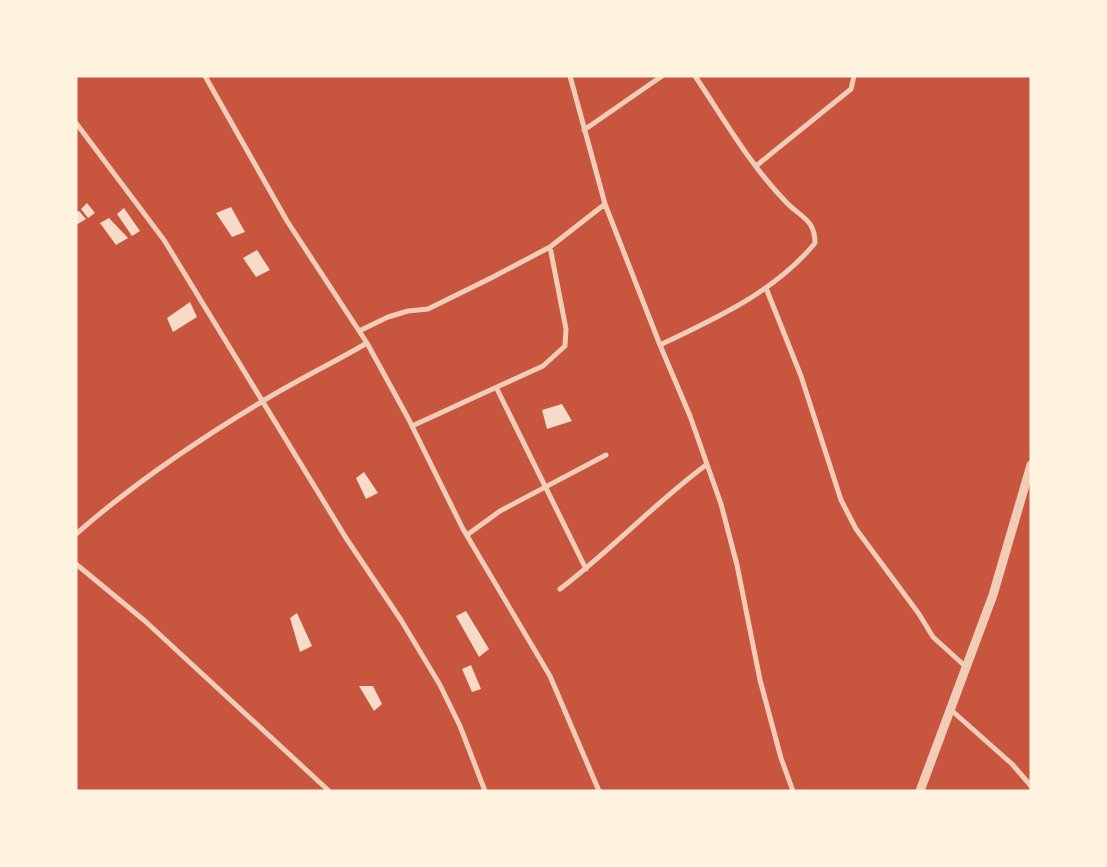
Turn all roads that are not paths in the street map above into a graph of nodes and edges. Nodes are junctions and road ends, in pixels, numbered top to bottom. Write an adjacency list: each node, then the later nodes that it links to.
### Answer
1 (205, 76): 12 (street)
2 (570, 76): 7 (street)
3 (662, 76): 7 (street)
4 (695, 76): 8 (street)
5 (854, 76): 8 (street)
6 (76, 123): 16 (street)
7 (584, 130): 9 (street)
8 (756, 166): 11 (street)
9 (605, 204): 10 (street); 14 (street)
10 (550, 247): 12 (street); 15 (street)
11 (766, 288): 14 (street); 27 (street)
12 (359, 331): 13 (street)
13 (367, 343): 16 (street); 17 (street)
14 (660, 345): 19 (street)
15 (497, 388): 17 (street); 21 (street)
16 (264, 400): 22 (street); 31 (street)
17 (412, 426): 23 (street)
18 (606, 455): 21 (street)
19 (706, 465): 25 (street); 33 (street)
20 (1031, 465): 27 (street)
21 (544, 486): 23 (street); 25 (street)
22 (76, 534)
23 (467, 535): 32 (street)
24 (76, 564): 30 (street)
25 (586, 569): 26 (street)
26 (560, 588)
27 (966, 667): 28 (street)
28 (950, 709): 29 (street); 34 (street)
29 (1031, 786)
30 (329, 791)
31 (485, 791)
32 (599, 791)
33 (793, 791)
34 (920, 791)

